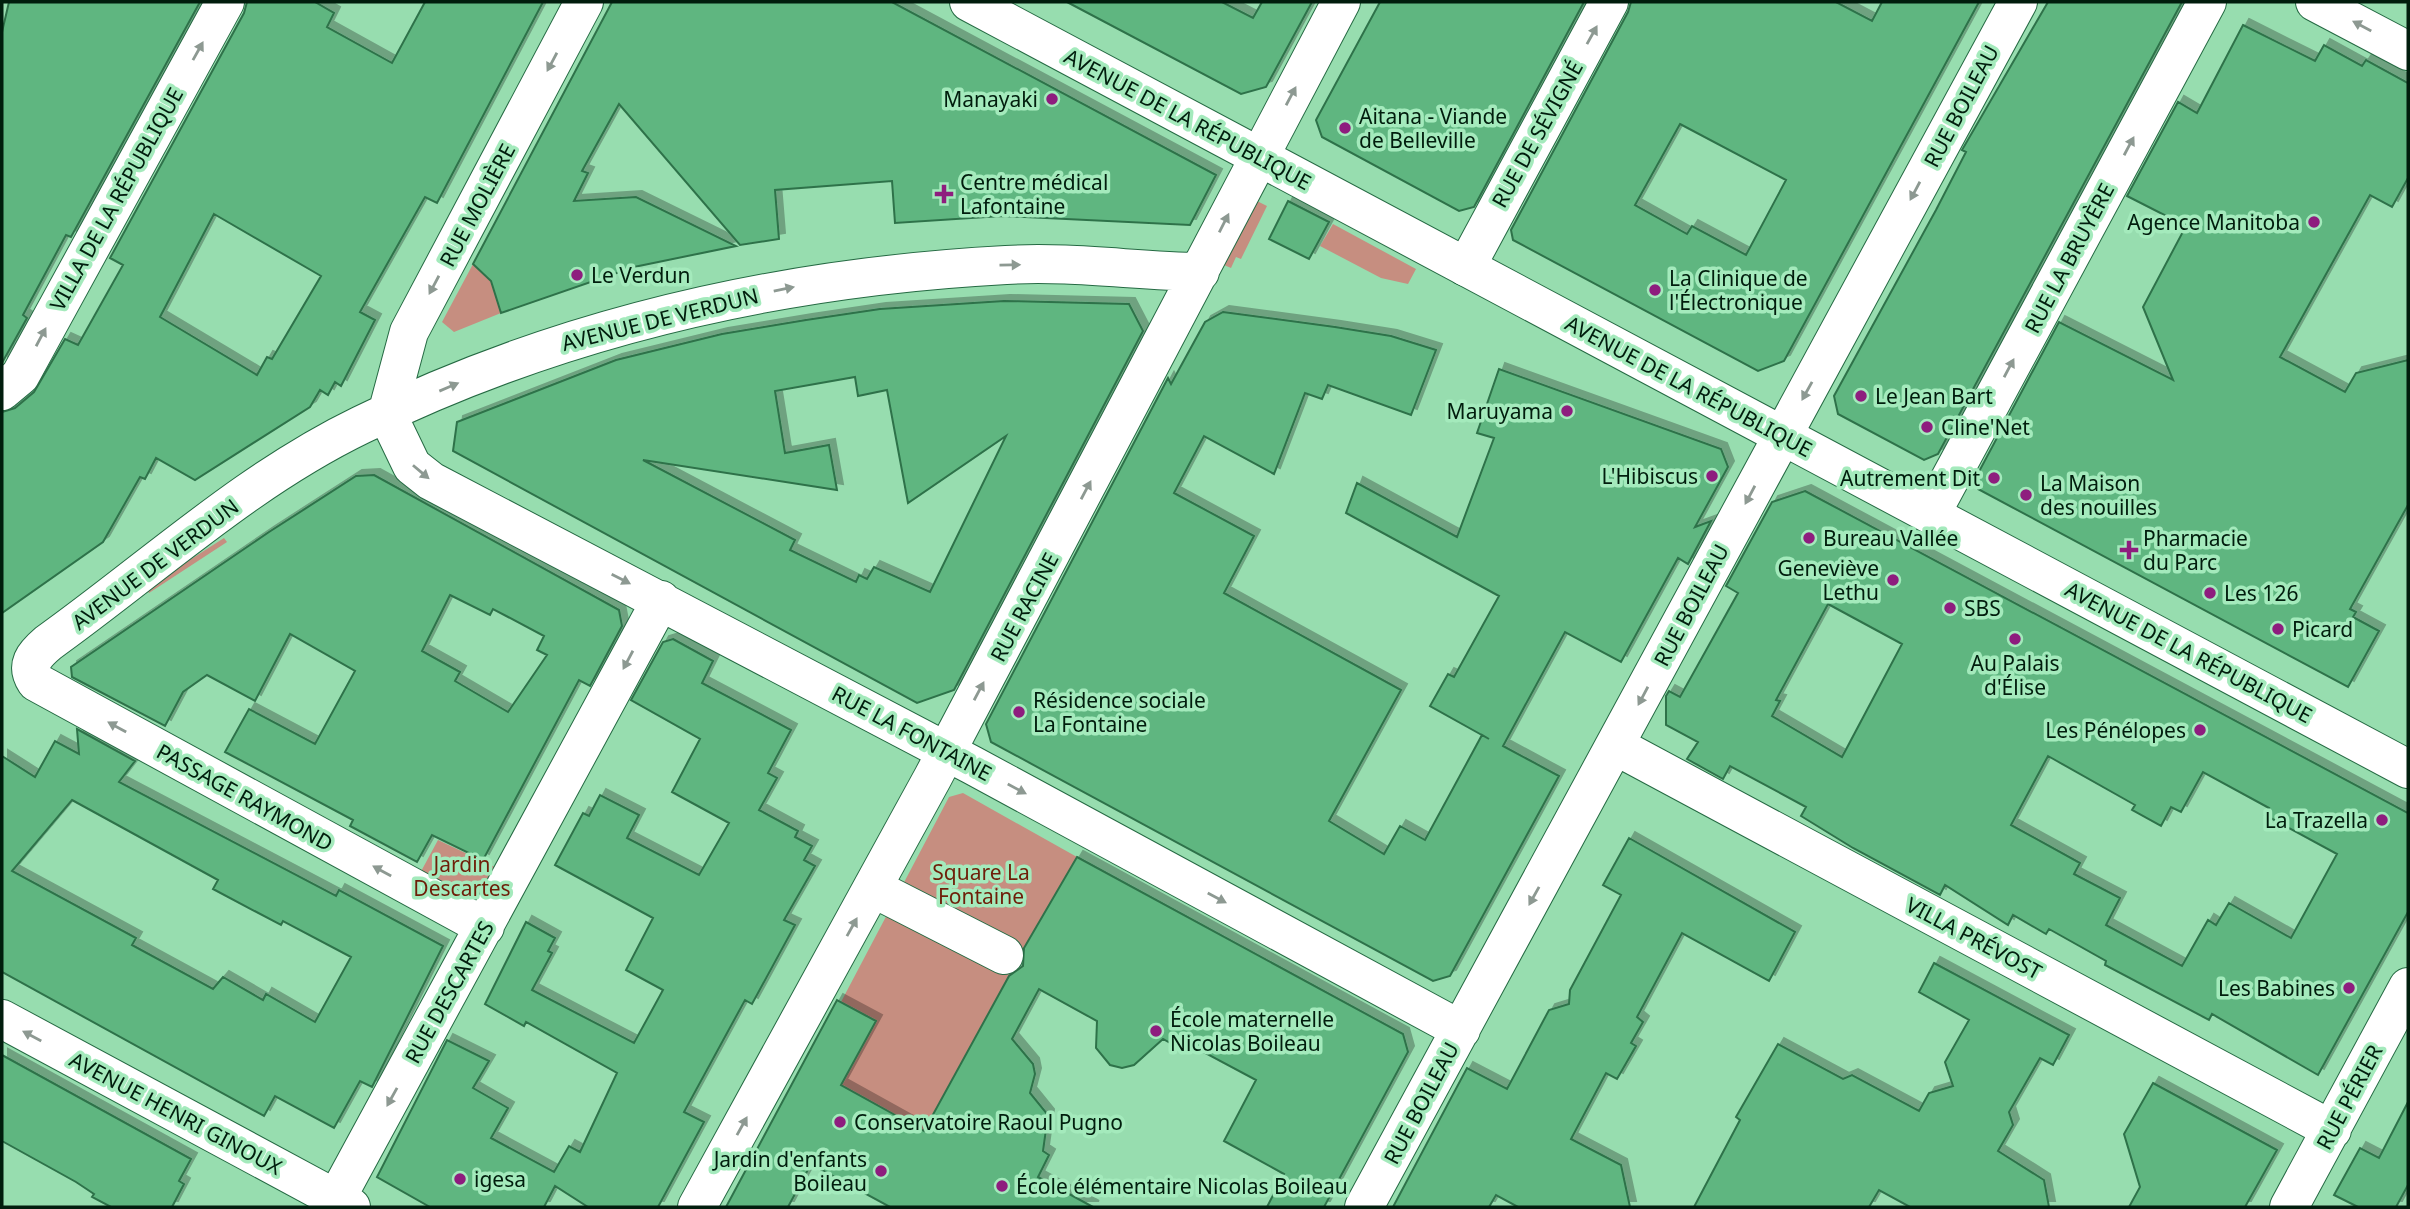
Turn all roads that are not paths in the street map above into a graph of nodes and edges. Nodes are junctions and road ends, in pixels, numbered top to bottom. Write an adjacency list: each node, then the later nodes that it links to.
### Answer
1 (225, 2): 13 (street, VILLA DE LA RÉPUBLIQUE, one-way to 1)
2 (584, 2): 14 (street, RUE MOLIÈRE, one-way to 14)
3 (969, 2): 10 (street, AVENUE DE LA RÉPUBLIQUE)
4 (1342, 2): 10 (street, RUE RACINE, one-way to 4)
5 (1609, 2): 11 (street, RUE DE SÉVIGNÉ, one-way to 5)
6 (2018, 2): 15 (street, RUE BOILEAU, one-way to 15)
7 (2207, 2): 16 (street, RUE LA BRUYÈRE, one-way to 7)
8 (2315, 2): 9 (street, one-way to 8)
9 (2408, 51)
10 (1258, 156): 11 (street, AVENUE DE LA RÉPUBLIQUE); 12 (street, RUE RACINE, one-way to 10)
11 (1466, 267): 15 (street, AVENUE DE LA RÉPUBLIQUE)
12 (1200, 272): 14 (street, AVENUE DE VERDUN, one-way to 12); 20 (street, RUE RACINE, one-way to 12)
13 (2, 391)
14 (387, 414): 17 (street, RUE LA FONTAINE, one-way to 17); 18 (street, AVENUE DE VERDUN)
15 (1782, 435): 16 (street, AVENUE DE LA RÉPUBLIQUE); 19 (street, RUE BOILEAU, one-way to 19)
16 (1931, 514): 21 (street, AVENUE DE LA RÉPUBLIQUE)
17 (661, 600): 20 (street, RUE LA FONTAINE); 23 (street, RUE DESCARTES, one-way to 23)
18 (37, 652): 23 (street, PASSAGE RAYMOND, one-way to 18)
19 (1616, 746): 27 (street, RUE BOILEAU, one-way to 27); 28 (street, VILLA PRÉVOST)
20 (947, 752): 22 (street, RUE RACINE); 27 (street, RUE LA FONTAINE, one-way to 27)
21 (2408, 769)
22 (873, 888): 24 (street); 30 (street, RUE RACINE, one-way to 22)
23 (485, 927): 29 (street, RUE DESCARTES, one-way to 29)
24 (1004, 955)
25 (2408, 987): 28 (street, RUE PÉRIER)
26 (2, 1019): 29 (street, AVENUE HENRI GINOUX, one-way to 26)
27 (1461, 1030): 31 (street, RUE BOILEAU)
28 (2332, 1130): 32 (street, RUE PÉRIER)
29 (343, 1203)
30 (697, 1207)
31 (1364, 1207)
32 (2289, 1207)

